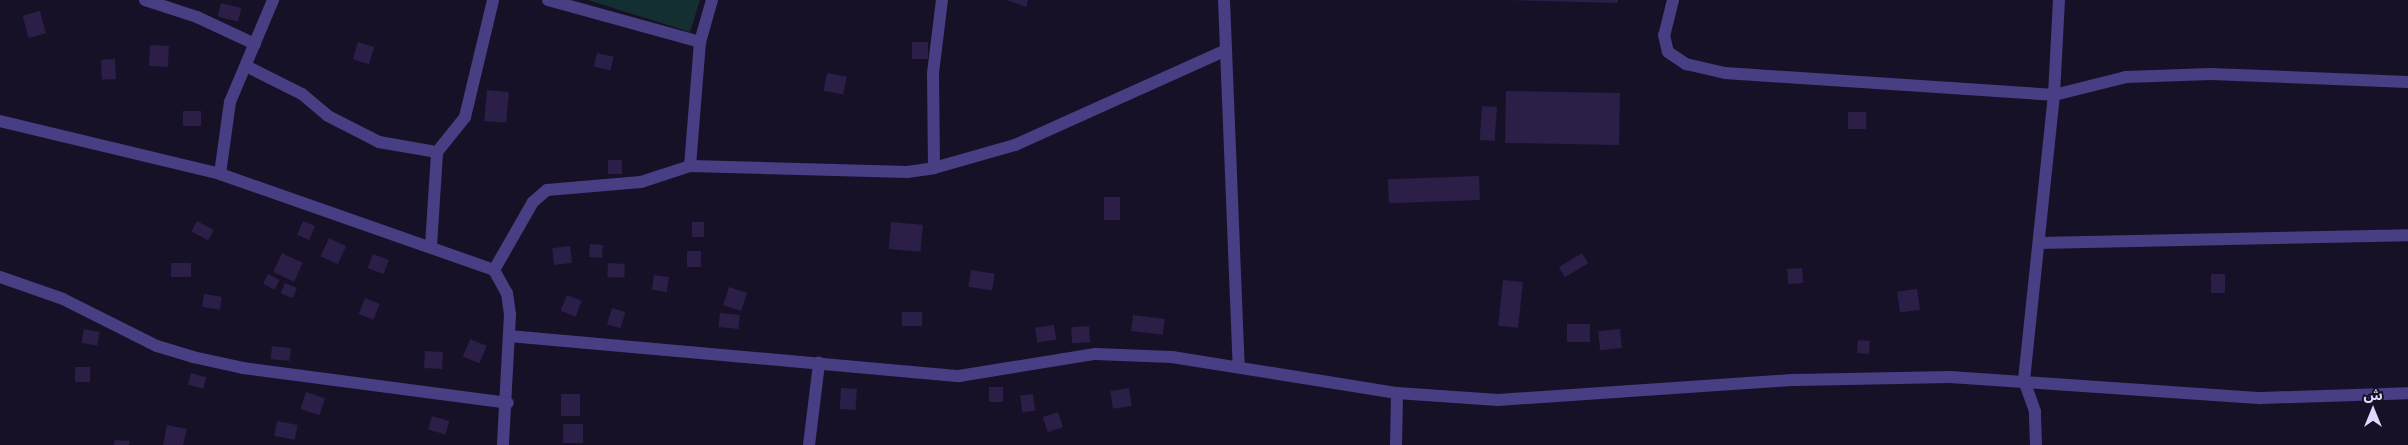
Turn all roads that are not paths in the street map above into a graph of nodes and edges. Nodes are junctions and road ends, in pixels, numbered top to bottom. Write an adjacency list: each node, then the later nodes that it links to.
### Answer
1 (145, 0): 11 (street)
2 (273, 0): 11 (street)
3 (493, 0): 17 (street)
4 (548, 0): 10 (street)
5 (712, 0): 10 (street)
6 (942, 0): 19 (street)
7 (1224, 0): 12 (street)
8 (1673, 0): 15 (street)
9 (2059, 0): 15 (street)
10 (700, 42): 18 (street)
11 (255, 44): 13 (street)
12 (1226, 50): 19 (street); 28 (street)
13 (248, 67): 17 (street); 20 (street)
14 (2408, 82): 15 (street)
15 (2054, 95): 22 (street)
16 (0, 121): 20 (street)
17 (437, 152): 23 (street)
18 (690, 166): 19 (street); 24 (street)
19 (934, 168)
20 (220, 174): 23 (street)
21 (2408, 235): 22 (street)
22 (2039, 243): 29 (street)
23 (431, 246): 24 (street)
24 (494, 270): 26 (street)
25 (0, 277): 32 (street)
26 (509, 336): 27 (street); 32 (street)
27 (819, 363): 28 (street); 34 (street)
28 (1239, 366): 30 (street)
29 (2024, 380): 30 (street); 31 (street); 36 (street)
30 (1397, 393): 35 (street)
31 (2408, 393)
32 (508, 403): 33 (street)
33 (503, 445)
34 (809, 445)
35 (1396, 445)
36 (2036, 445)

